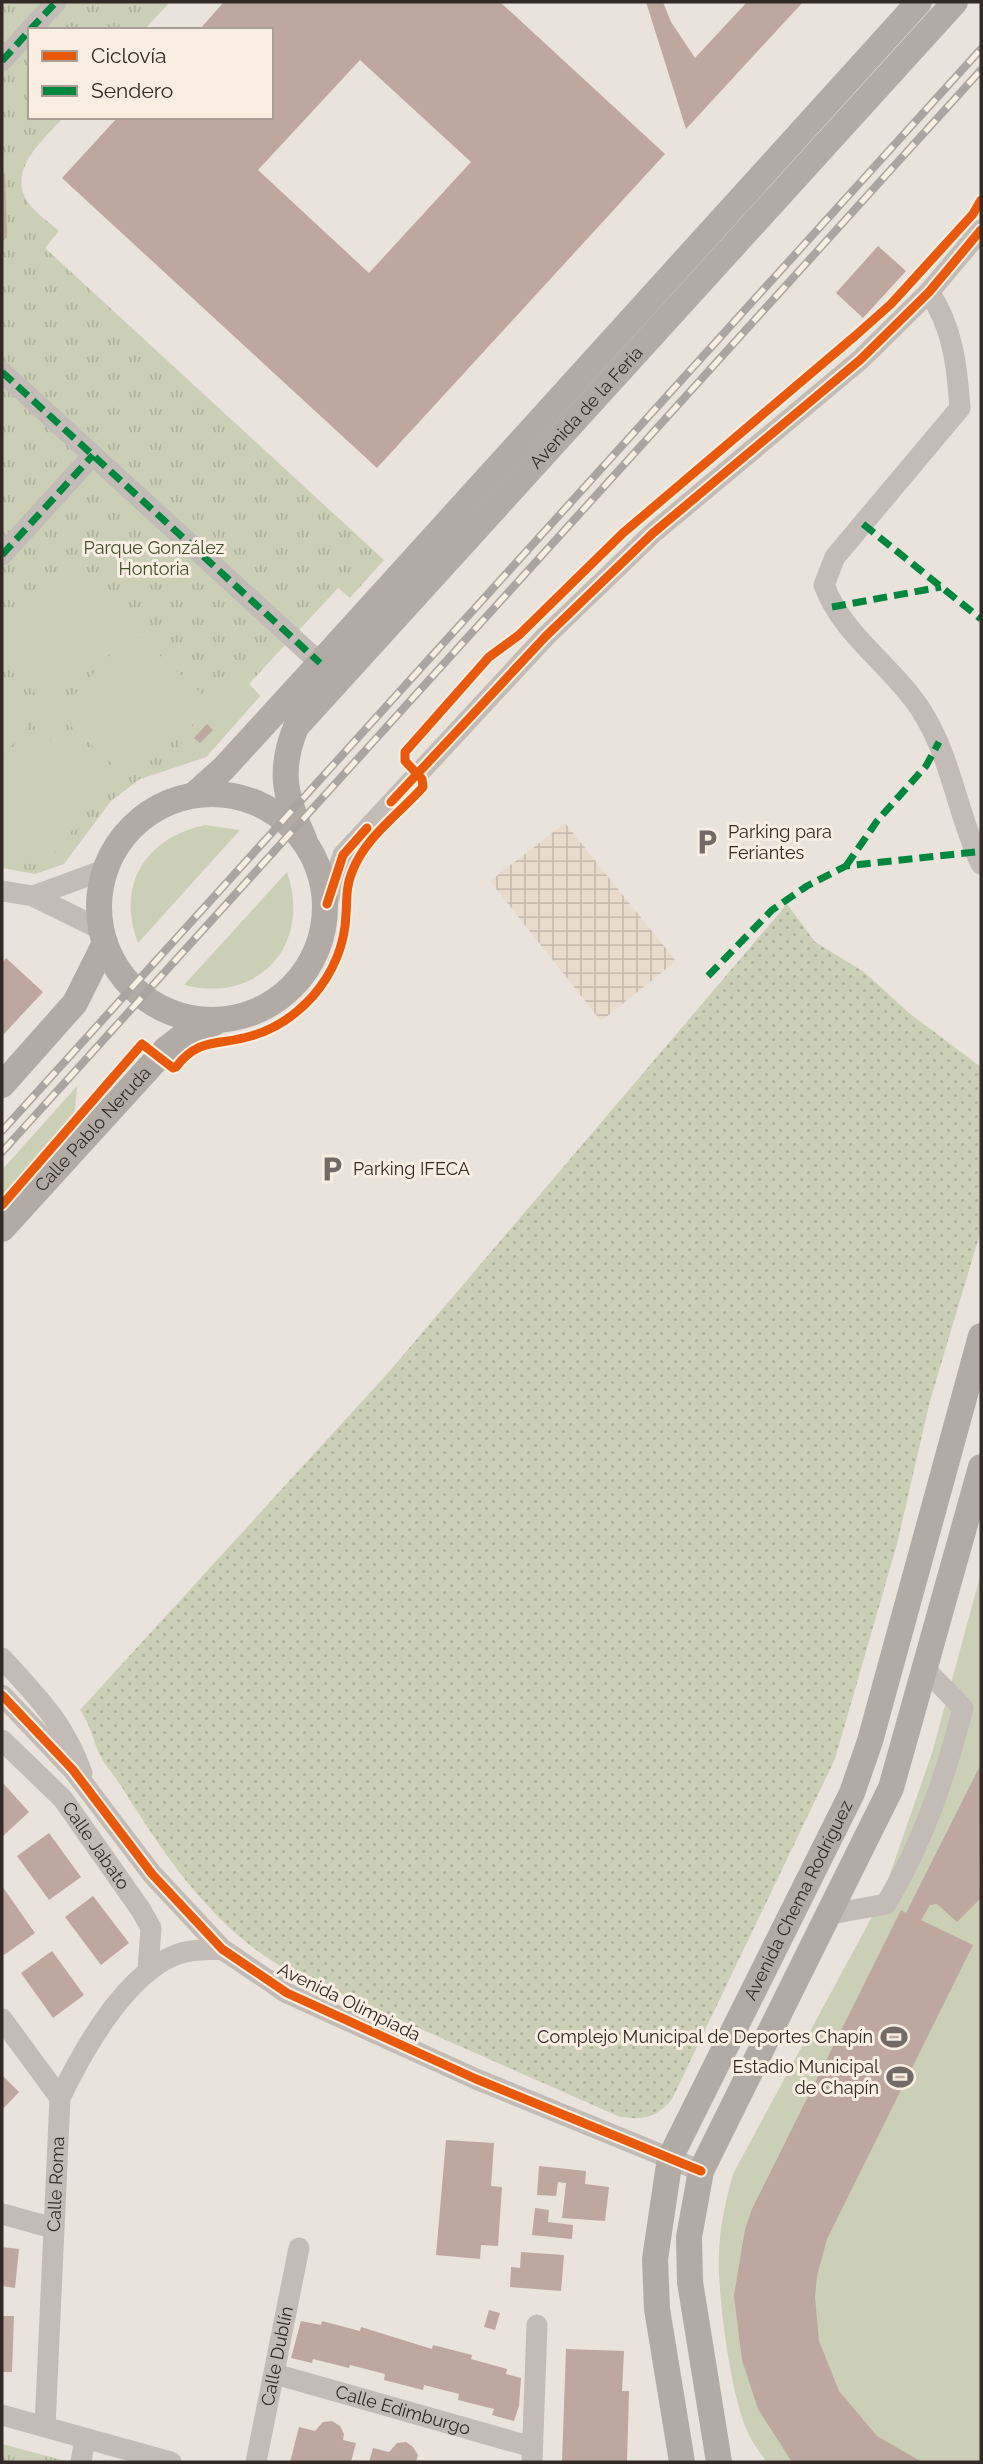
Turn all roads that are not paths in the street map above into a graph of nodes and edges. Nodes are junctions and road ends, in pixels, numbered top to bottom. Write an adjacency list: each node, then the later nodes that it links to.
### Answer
1 (56, 2): 4 (street)
2 (919, 2): 12 (main road, Avenida de la Feria)
3 (954, 2): 14 (main road, Avenida de la Feria)
4 (32, 28)
5 (28, 32): 6 (street)
6 (4, 53)
7 (981, 230): 8 (street)
8 (929, 292): 15 (street); 19 (street)
9 (2, 372): 10 (street)
10 (93, 456): 11 (street); 12 (street)
11 (2, 555)
12 (320, 663): 13 (main road, Avenida de la Feria)
13 (195, 794): 14 (main road); 16 (main road)
14 (304, 839): 19 (main road)
15 (981, 864)
16 (104, 870): 18 (street); 20 (main road)
17 (2, 891): 18 (street)
18 (33, 896): 20 (street)
19 (327, 904): 21 (main road)
20 (102, 936): 21 (main road); 22 (main road)
21 (227, 1020): 23 (main road, Calle Pablo Neruda)
22 (2, 1085)
23 (2, 1229)
24 (981, 1336): 38 (main road, Avenida Chema Rodríguez)
25 (981, 1467): 27 (main road, Avenida Chema Rodríguez)
26 (2, 1658): 30 (street)
27 (926, 1670): 33 (main road, Avenida Chema Rodríguez); 33 (street)
28 (2, 1695): 30 (street, Avenida Olimpiada)
29 (2, 1741): 31 (street, Calle Jabato)
30 (86, 1785): 32 (street, Avenida Olimpiada)
31 (63, 1799): 32 (street); 35 (street, Calle Jabato)
32 (152, 1874): 34 (street, Avenida Olimpiada)
33 (831, 1914): 39 (main road, Avenida Chema Rodríguez)
34 (222, 1949): 35 (street); 38 (street, Avenida Olimpiada)
35 (148, 1970): 37 (street, Calle Roma)
36 (2, 2019): 37 (street)
37 (60, 2098): 41 (street, Calle Roma)
38 (670, 2158): 39 (street, Avenida Olimpiada); 52 (main road, Avenida Chema Rodríguez)
39 (701, 2171): 53 (main road, Avenida Chema Rodríguez)
40 (2, 2214): 41 (street)
41 (53, 2228): 46 (street, Calle Roma)
42 (299, 2248): 44 (street, Calle Dublín)
43 (537, 2325): 48 (street)
44 (275, 2374): 48 (street, Calle Edimburgo); 51 (street, Calle Dublín)
45 (2, 2414): 46 (street)
46 (45, 2426): 47 (street)
47 (85, 2438): 49 (street); 50 (street)
48 (532, 2454)
49 (81, 2462)
50 (171, 2462)
51 (256, 2462)
52 (682, 2462)
53 (719, 2462)

